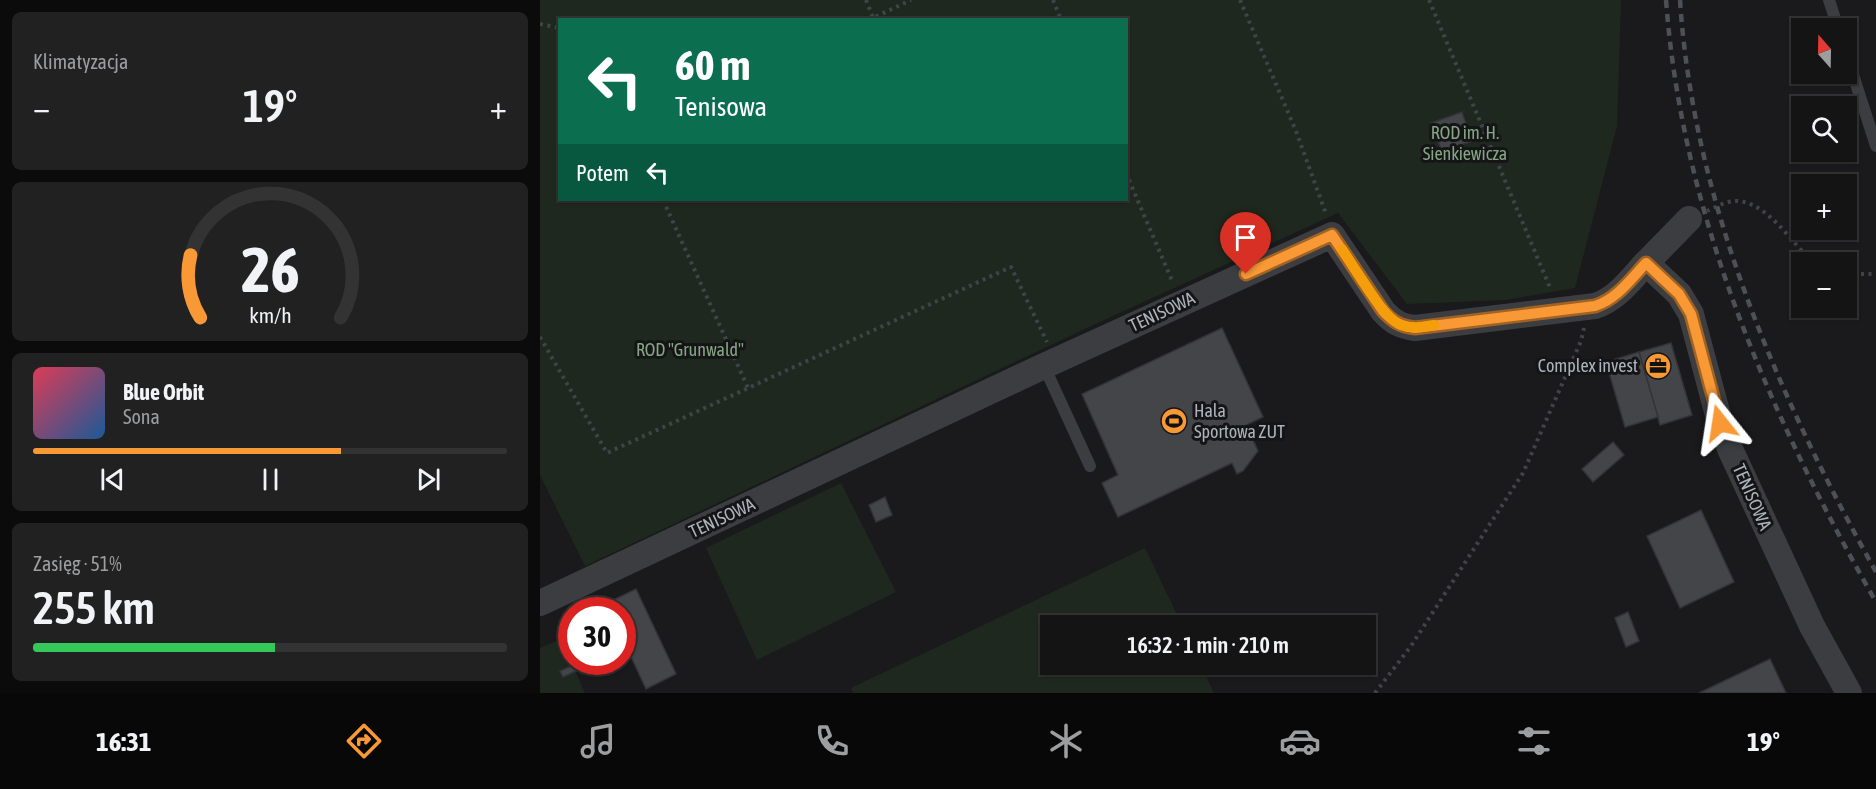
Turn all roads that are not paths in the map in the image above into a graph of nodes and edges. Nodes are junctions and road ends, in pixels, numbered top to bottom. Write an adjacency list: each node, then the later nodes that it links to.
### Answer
1 (1829, 0): 2 (lane)
2 (1835, 18)
3 (1856, 84): 4 (lane)
4 (1876, 146)
5 (1689, 219): 6 (street)
6 (1646, 263): 7 (street, TENISOWA); 10 (street, TENISOWA)
7 (1046, 354): 8 (lane); 9 (street, TENISOWA)
8 (1090, 466)
9 (540, 603)
10 (1849, 693)

